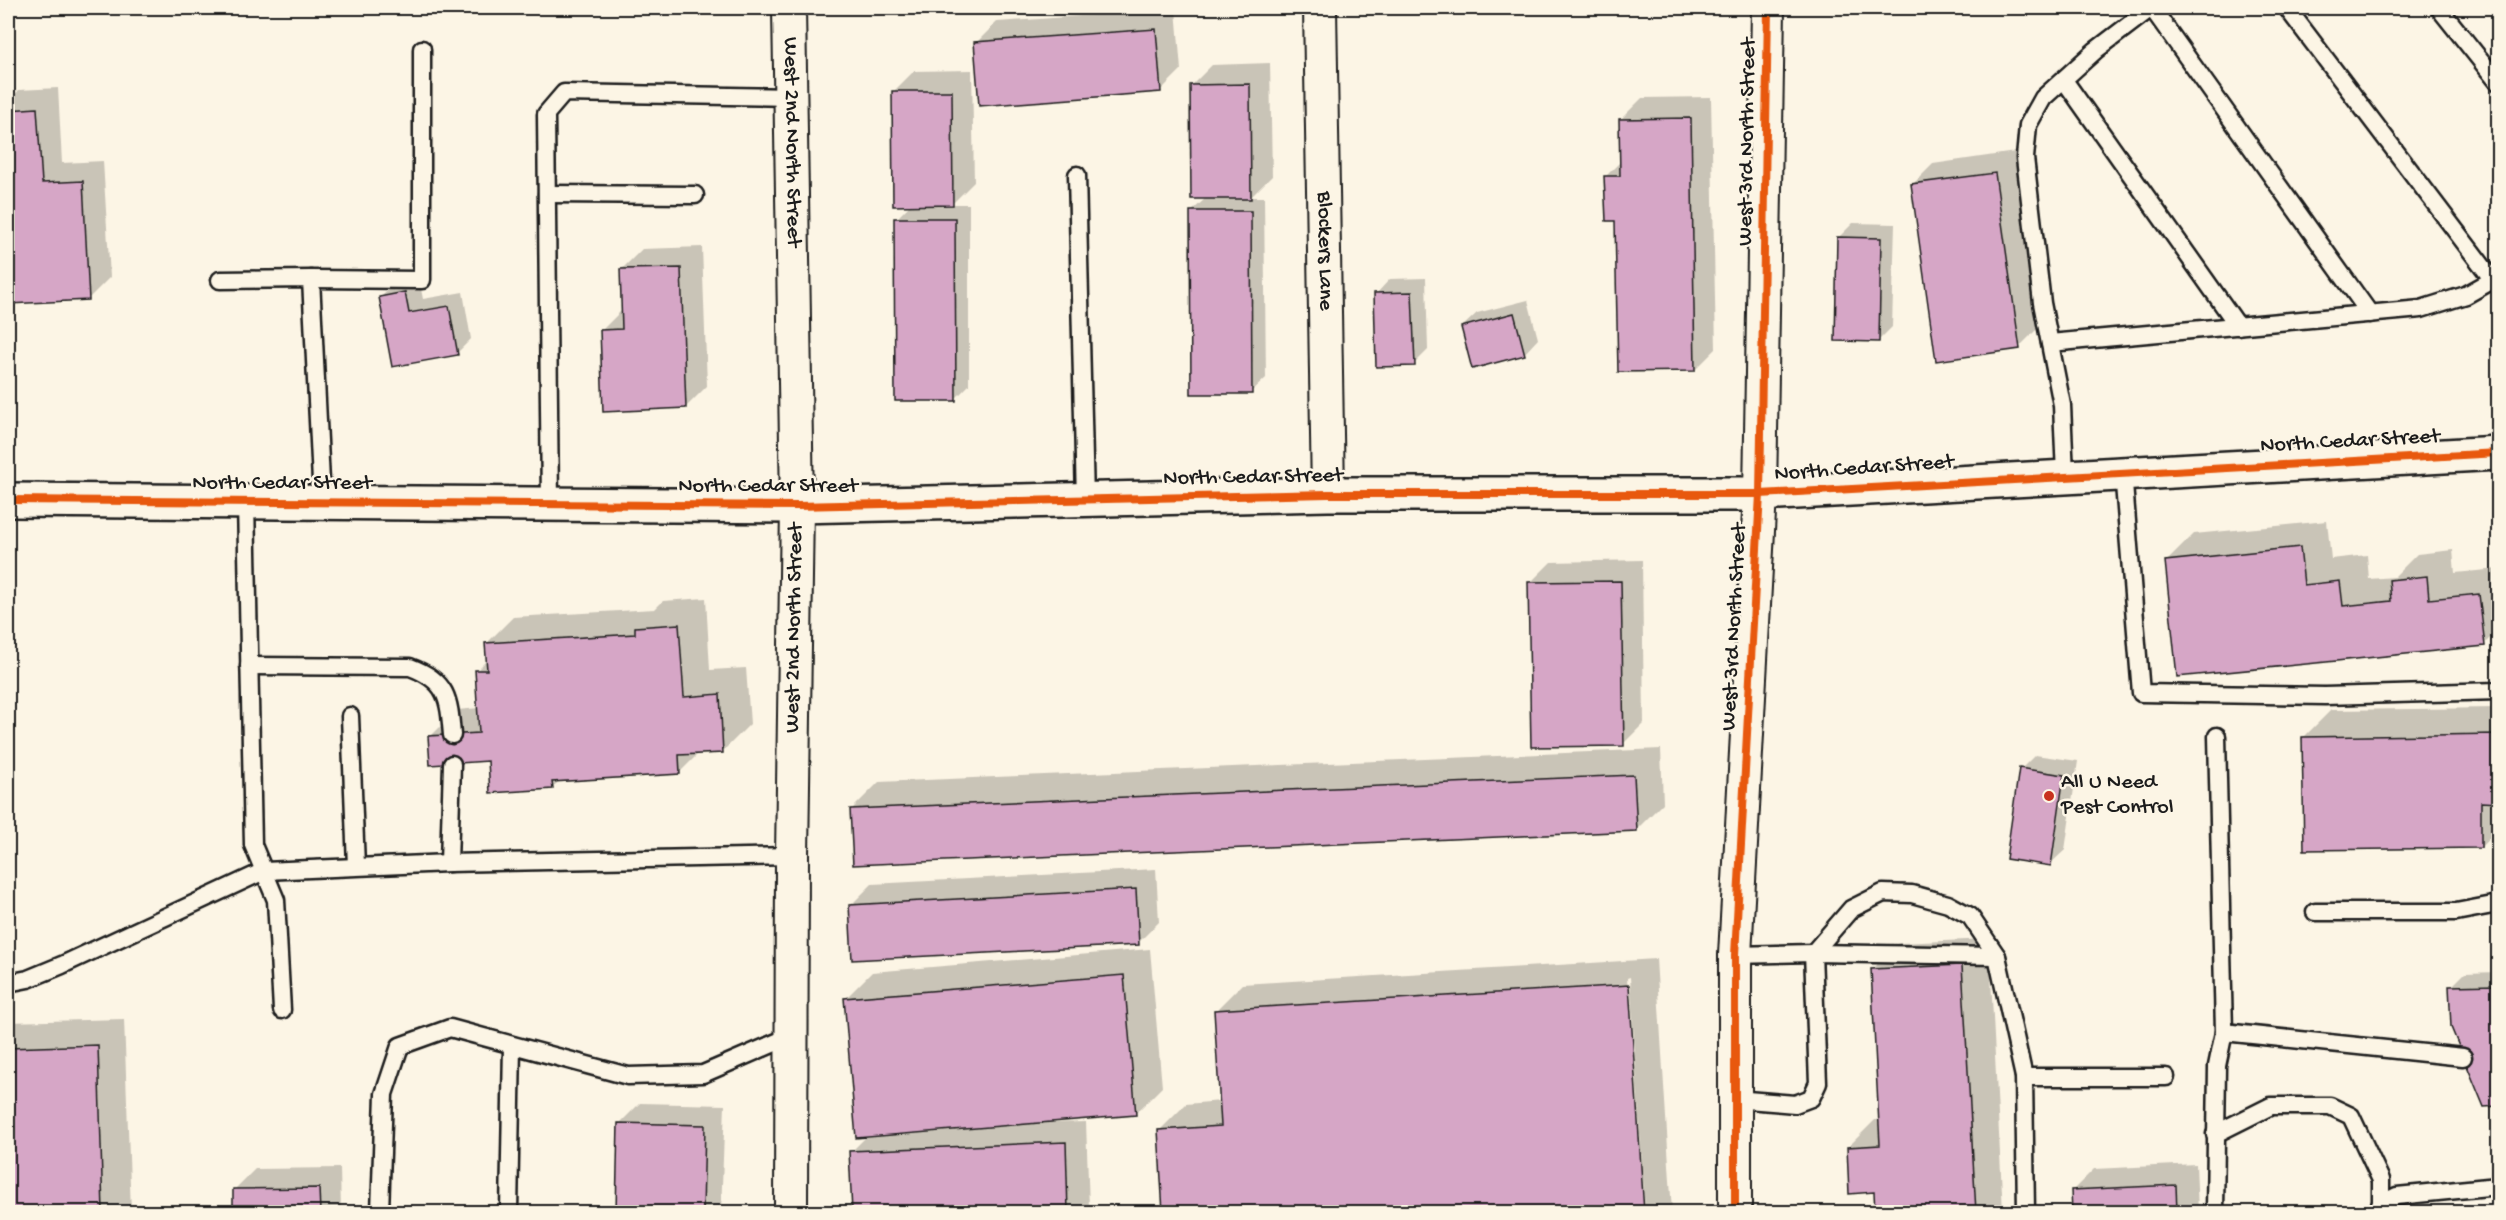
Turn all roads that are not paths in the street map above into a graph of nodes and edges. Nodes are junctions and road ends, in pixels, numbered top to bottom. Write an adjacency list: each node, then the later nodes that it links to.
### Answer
1 (789, 8): 10 (street, West 2nd North Street)
2 (1320, 8): 23 (street, Blockers Lane)
3 (1768, 8): 24 (street, West 3rd North Street)
4 (2151, 8): 8 (lane); 17 (lane)
5 (2288, 8): 15 (lane)
6 (2439, 8): 9 (lane)
7 (422, 49): 14 (lane)
8 (2064, 80): 18 (lane); 19 (lane)
9 (2499, 82)
10 (791, 98): 12 (lane); 30 (street, West 2nd North Street)
11 (1077, 175): 25 (lane)
12 (547, 194): 13 (lane); 29 (lane)
13 (695, 195)
14 (311, 279): 16 (lane); 28 (lane)
15 (2496, 279): 17 (lane)
16 (220, 280)
17 (2370, 314): 18 (lane)
18 (2238, 326): 19 (lane)
19 (2050, 343): 22 (lane)
20 (2499, 453): 21 (street, North Cedar Street)
21 (2123, 472): 22 (street, North Cedar Street); 32 (lane)
22 (2065, 475): 24 (street, North Cedar Street)
23 (1328, 494): 24 (street, North Cedar Street); 25 (street, North Cedar Street)
24 (1760, 494): 44 (street, West 3rd North Street)
25 (1085, 500): 30 (street, North Cedar Street)
26 (8, 501): 27 (street, North Cedar Street)
27 (246, 502): 28 (street, North Cedar Street); 31 (lane)
28 (322, 502): 29 (street, North Cedar Street)
29 (550, 504): 30 (street, North Cedar Street)
30 (797, 506): 37 (street, West 2nd North Street)
31 (249, 666): 34 (lane); 40 (lane)
32 (2499, 691)
33 (350, 716): 39 (lane)
34 (452, 735)
35 (2217, 736): 48 (lane)
36 (452, 764): 38 (lane)
37 (792, 856): 38 (lane); 49 (street, West 2nd North Street)
38 (449, 863): 39 (lane)
39 (356, 866): 40 (lane)
40 (264, 871): 46 (lane); 47 (lane)
41 (2499, 904): 42 (lane)
42 (2315, 912)
43 (1813, 953): 44 (lane); 45 (lane); 45 (lane); 54 (lane)
44 (1735, 956): 54 (street, West 3rd North Street)
45 (1997, 956): 52 (lane)
46 (8, 983)
47 (282, 1010)
48 (2224, 1032): 51 (lane); 55 (lane)
49 (792, 1036): 50 (lane); 60 (street, West 2nd North Street)
50 (512, 1045): 58 (lane); 59 (lane)
51 (2463, 1057)
52 (2024, 1077): 53 (lane); 62 (lane)
53 (2166, 1077)
54 (1735, 1099): 61 (street, West 3rd North Street)
55 (2215, 1134): 57 (lane); 63 (lane)
56 (2499, 1186): 57 (lane)
57 (2378, 1208)
58 (380, 1212)
59 (509, 1212)
60 (791, 1212)
61 (1735, 1212)
62 (2026, 1212)
63 (2215, 1212)

